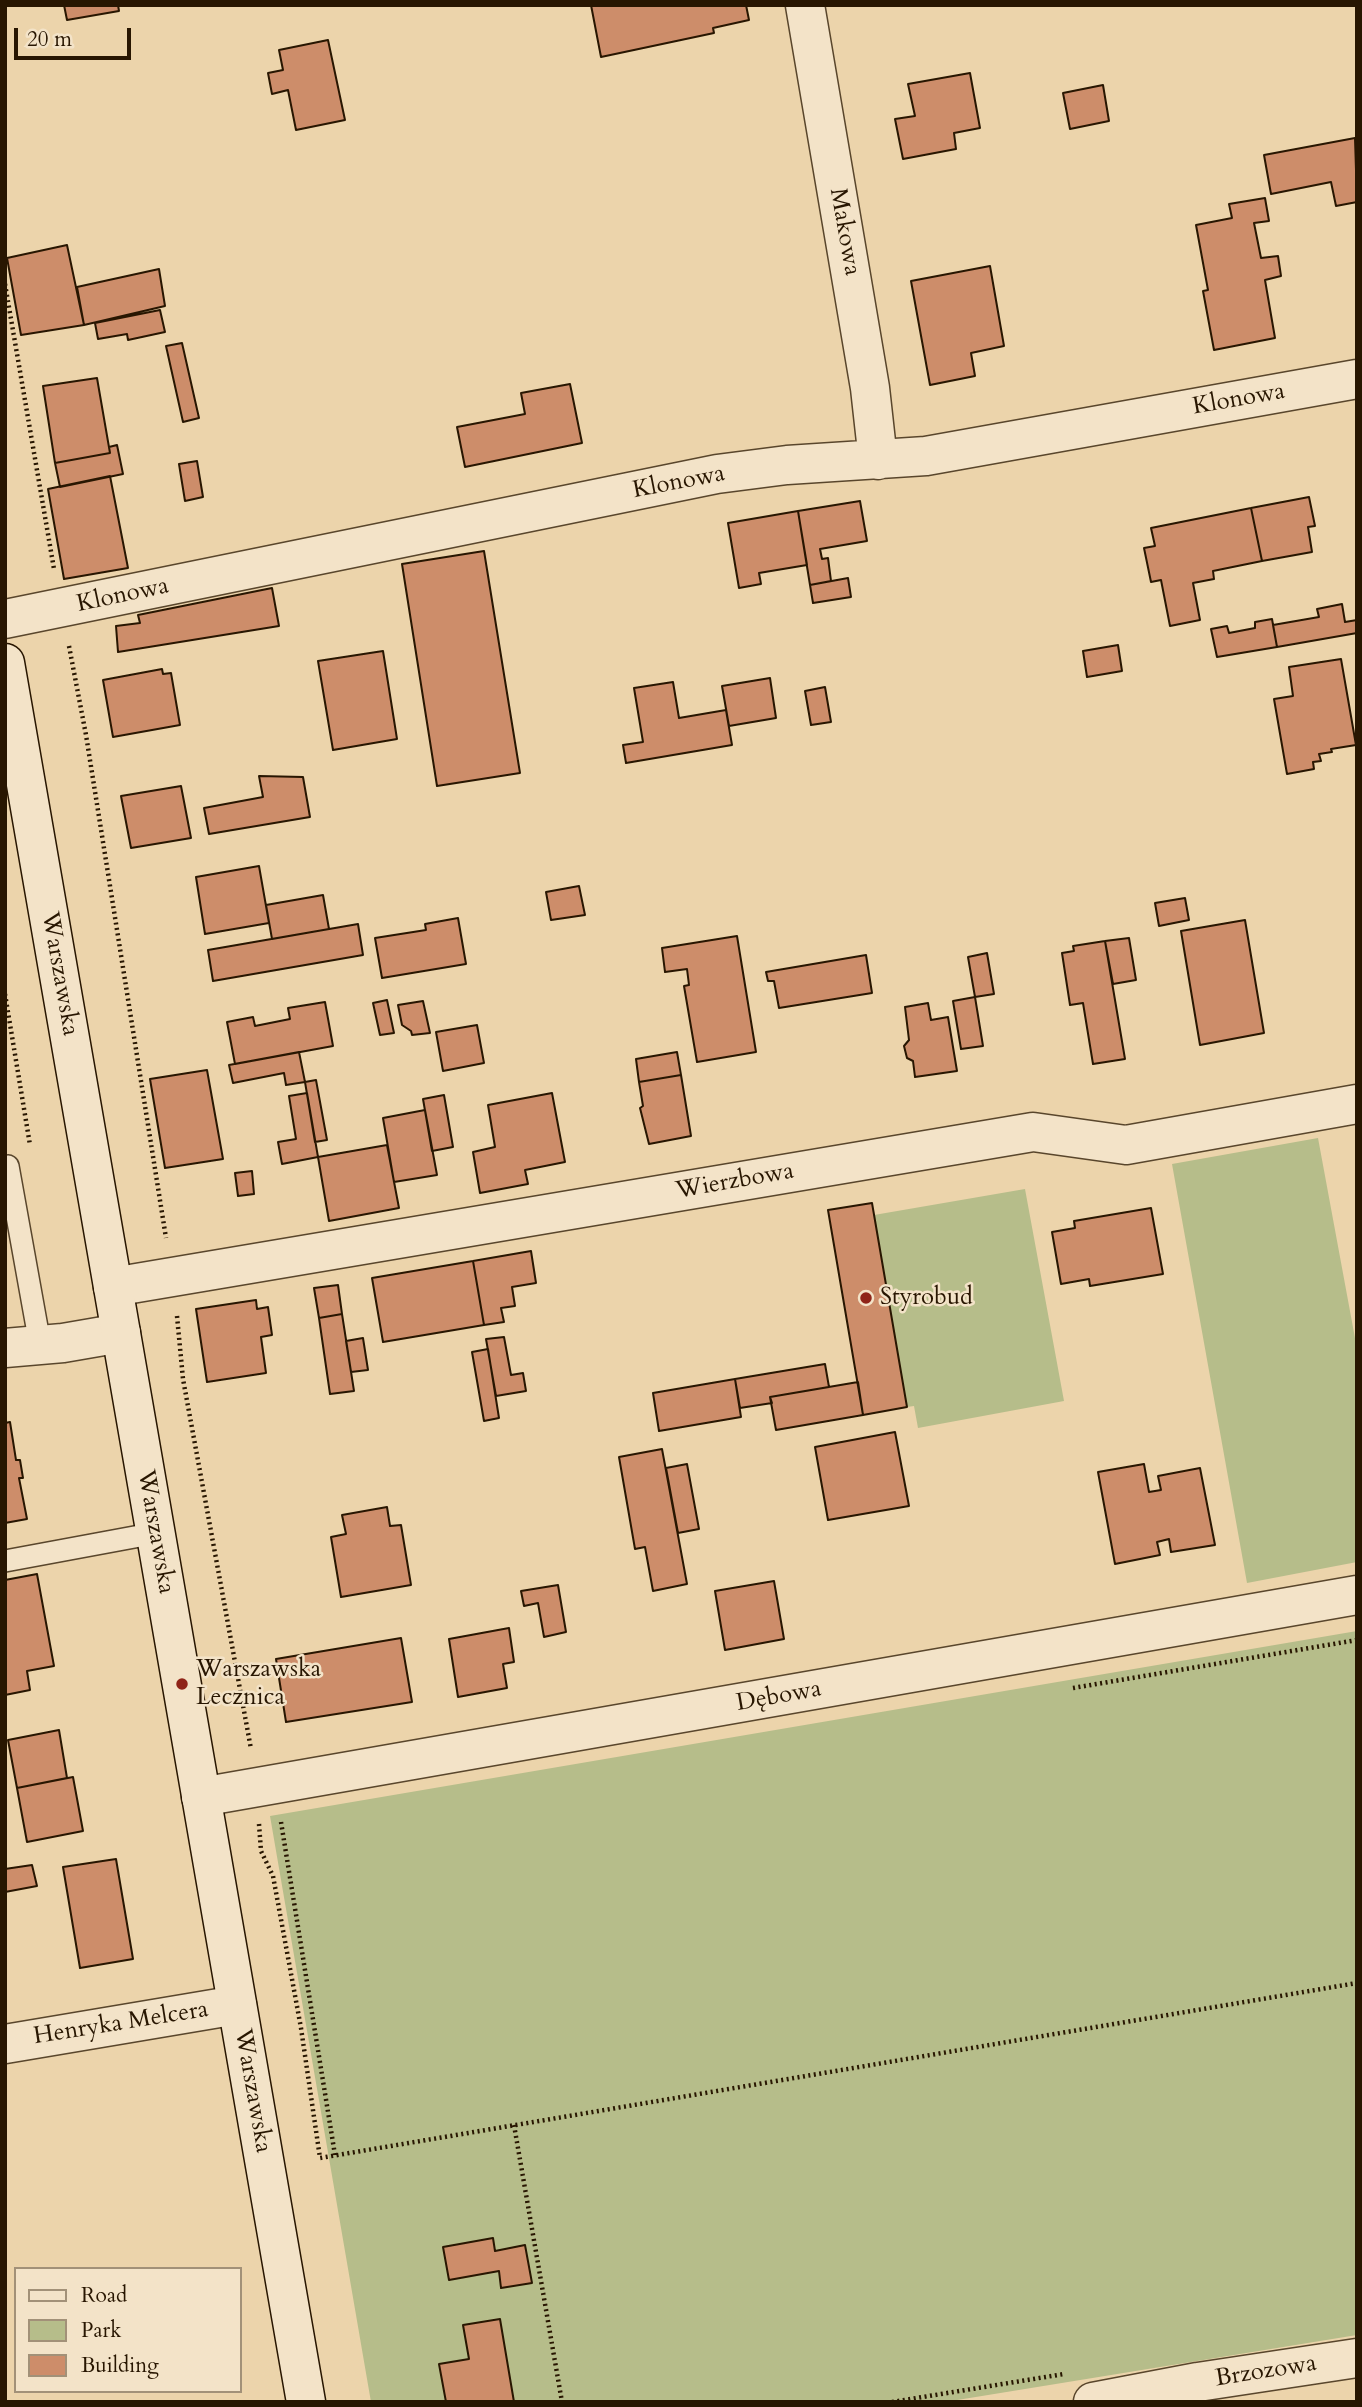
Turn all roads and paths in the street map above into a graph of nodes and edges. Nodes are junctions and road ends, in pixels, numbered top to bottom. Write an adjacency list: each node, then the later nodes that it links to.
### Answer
1 (805, 5): 4 (street, Makowa)
2 (5, 284): 5 (path)
3 (1357, 379): 4 (street, Klonowa)
4 (878, 460): 5 (street, Klonowa)
5 (62, 608): 6 (street, Klonowa); 10 (path)
6 (5, 619)
7 (5, 663): 11 (street, Warszawska)
8 (1357, 1104): 10 (street, Wierzbowa)
9 (8, 1166): 13 (lane)
10 (172, 1277): 11 (street, Wierzbowa); 19 (path)
11 (113, 1287): 12 (street, Warszawska)
12 (121, 1333): 13 (street); 14 (street, Warszawska)
13 (23, 1346)
14 (156, 1533): 15 (lane); 20 (street, Warszawska)
15 (5, 1561)
16 (1357, 1595): 19 (street, Dębowa)
17 (1357, 1640): 18 (path)
18 (1070, 1688)
19 (273, 1785): 20 (street, Dębowa); 26 (path)
20 (201, 1797): 23 (street, Warszawska)
21 (293, 1820): 26 (path)
22 (1357, 1983): 25 (path)
23 (237, 2005): 24 (street, Henryka Melcera); 29 (street, Warszawska)
24 (5, 2043)
25 (514, 2125): 26 (path); 30 (path)
26 (335, 2155)
27 (1357, 2358): 28 (street, Brzozowa)
28 (1223, 2390): 31 (street, Brzozowa)
29 (306, 2402)
30 (562, 2402)
31 (1093, 2402)

